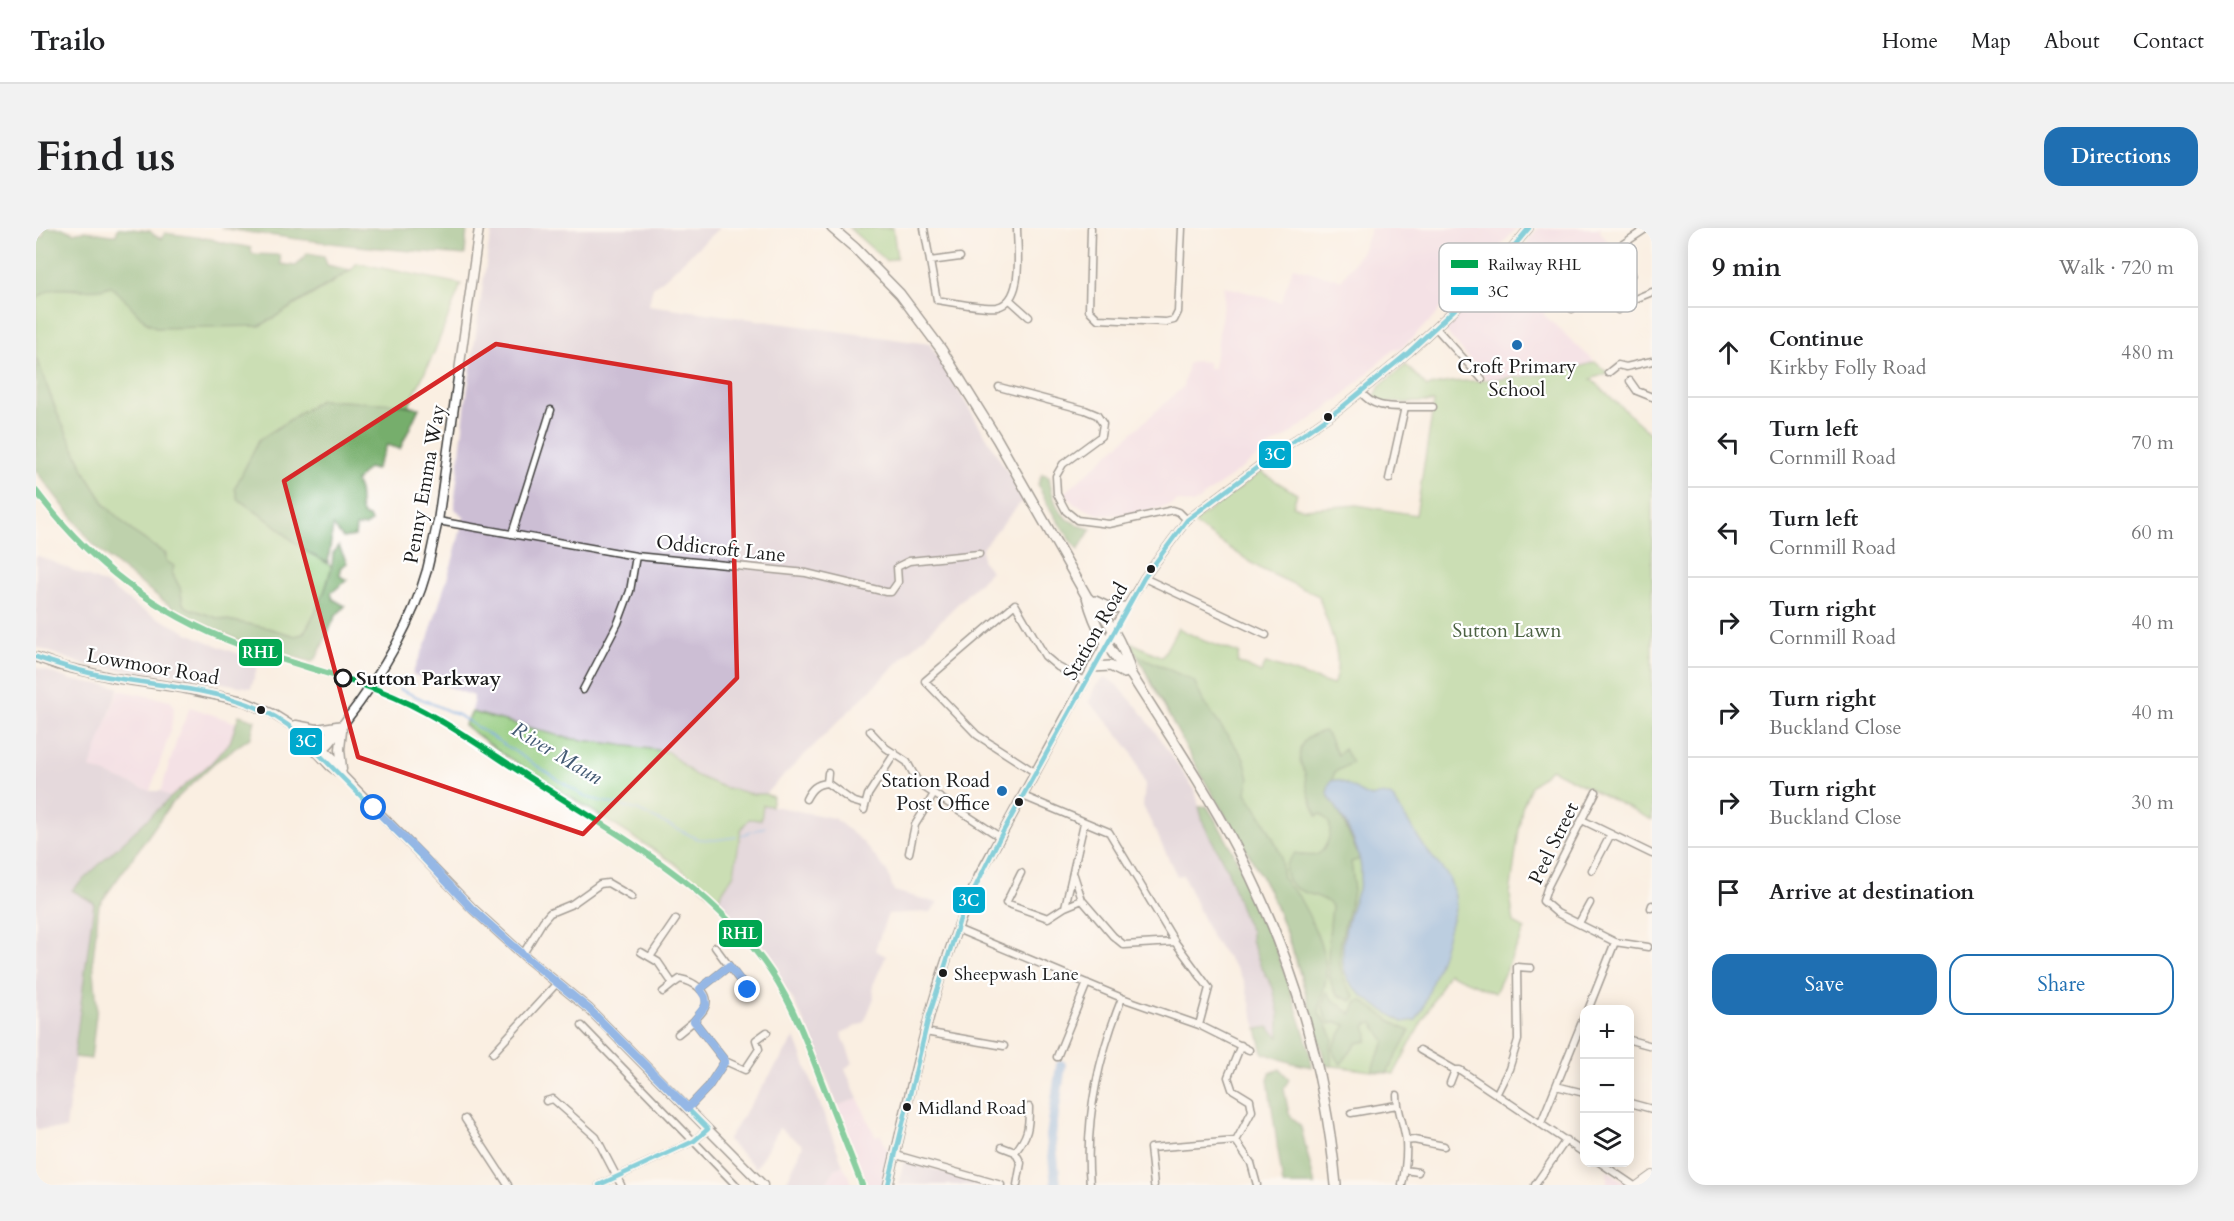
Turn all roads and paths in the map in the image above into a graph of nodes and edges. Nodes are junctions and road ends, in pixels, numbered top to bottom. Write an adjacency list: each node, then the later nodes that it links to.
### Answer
1 (479, 228): 31 (main road, Penny Emma Way)
2 (832, 228): 36 (highway)
3 (924, 228): 12 (street)
4 (1017, 228): 15 (street)
5 (1091, 228): 6 (street)
6 (1182, 228)
7 (1529, 228): 9 (street, Station Road)
8 (1647, 228): 10 (street)
9 (1517, 243)
10 (1624, 243)
11 (960, 257): 12 (street)
12 (930, 261): 15 (street)
13 (1652, 292): 14 (street)
14 (1637, 298)
15 (1010, 300): 17 (street)
16 (1451, 312): 18 (street, Station Road)
17 (1029, 317)
18 (1435, 327): 21 (street); 24 (street, Station Road)
19 (1652, 361): 20 (street)
20 (1608, 373)
21 (1482, 379)
22 (1630, 381): 25 (street)
23 (999, 387): 30 (street)
24 (1361, 392): 26 (street); 30 (street, Station Road)
25 (1652, 396)
26 (1405, 407): 27 (street); 29 (street)
27 (1433, 407)
28 (551, 410): 32 (street)
29 (1389, 479)
30 (1187, 520): 35 (street, Station Road)
31 (438, 521): 32 (street, Oddicroft Lane); 47 (main road, Penny Emma Way)
32 (512, 534): 34 (street, Oddicroft Lane)
33 (979, 554): 34 (street, Oddicroft Lane)
34 (636, 556): 45 (street)
35 (1144, 578): 37 (street, Station Road); 39 (street)
36 (1087, 597): 37 (highway); 38 (highway); 40 (highway)
37 (1126, 607): 38 (street, Station Road)
38 (1113, 630): 40 (main road, Station Road); 43 (highway)
39 (1266, 635)
40 (1106, 643): 42 (main road, Station Road); 43 (highway)
41 (36, 657): 46 (main road, Lowmoor Road)
42 (1093, 667): 43 (highway); 44 (main road, Station Road)
43 (1132, 676): 151 (highway)
44 (1084, 681): 52 (main road, Station Road); 52 (street)
45 (583, 690)
46 (287, 723): 47 (main road); 49 (main road, Lowmoor Road)
47 (343, 725): 49 (main road, Penny Emma Way); 53 (main road)
48 (870, 731): 50 (street)
49 (320, 748): 53 (main road, Lowmoor Road)
50 (895, 753): 54 (street); 56 (street)
51 (828, 773): 54 (street)
52 (1036, 773): 57 (main road, Station Road)
53 (342, 775): 80 (main road, Lowmoor Road)
54 (827, 783): 58 (street)
55 (1596, 792): 59 (street, Peel Street)
56 (934, 794): 62 (street); 63 (street)
57 (1023, 796): 60 (street); 62 (main road, Station Road)
58 (806, 799)
59 (1582, 820): 61 (street); 73 (street, Peel Street)
60 (1084, 823): 67 (street); 75 (street)
61 (1611, 834): 64 (street); 65 (street)
62 (1000, 837): 74 (main road, Station Road)
63 (909, 853)
64 (1652, 854)
65 (1592, 870)
66 (1021, 873): 71 (street)
67 (1074, 874): 69 (street); 71 (street)
68 (632, 897): 80 (street)
69 (1082, 900): 71 (street); 75 (street)
70 (1590, 903): 73 (street)
71 (1065, 907)
72 (676, 919): 81 (street)
73 (1579, 924): 76 (street, Peel Street)
74 (957, 929): 87 (street); 98 (main road, Station Road)
75 (1175, 942): 95 (street)
76 (1615, 942): 78 (street, Peel Street); 93 (street)
77 (715, 947): 83 (street)
78 (1648, 948)
79 (641, 952): 81 (street)
80 (523, 954): 86 (main road, Lowmoor Road)
81 (650, 957): 88 (street)
82 (1510, 963): 84 (street)
83 (729, 966): 89 (street); 90 (street)
84 (1517, 967): 85 (street); 114 (street)
85 (1531, 968)
86 (557, 982): 107 (street); 120 (main road, Lowmoor Road)
87 (1087, 983): 92 (street); 108 (street)
88 (673, 984): 89 (street); 91 (street)
89 (700, 989): 94 (street)
90 (748, 990)
91 (663, 992)
92 (1122, 998): 95 (street); 148 (street)
93 (1590, 1005)
94 (694, 1021): 100 (street); 109 (street)
95 (1199, 1025): 102 (street)
96 (582, 1026): 127 (street)
97 (767, 1032): 109 (street)
98 (925, 1032): 103 (street); 134 (main road, Station Road)
99 (1580, 1033): 112 (street)
100 (678, 1034)
101 (1634, 1041): 104 (street)
102 (1241, 1045): 105 (street); 128 (street)
103 (1004, 1046)
104 (1652, 1046)
105 (1249, 1050)
106 (1420, 1050): 110 (street)
107 (493, 1053)
108 (1057, 1057)
109 (725, 1061): 120 (street)
110 (1455, 1070): 111 (street); 114 (street)
111 (1450, 1083)
112 (1556, 1086): 113 (street); 124 (street)
113 (1580, 1092)
114 (1497, 1093): 124 (street)
115 (1397, 1095): 118 (street)
116 (546, 1101): 139 (street)
117 (1634, 1104): 121 (street)
118 (1397, 1105): 122 (street); 129 (street)
119 (1029, 1107): 133 (street)
120 (688, 1108): 125 (main road, Lowmoor Road)
121 (1652, 1109)
122 (1351, 1113)
123 (465, 1119): 140 (street)
124 (1541, 1123): 126 (street)
125 (708, 1129): 127 (street); 144 (main road, Lowmoor Road)
126 (1566, 1140): 132 (street); 153 (street)
127 (694, 1141): 139 (street); 143 (street)
128 (1236, 1141): 149 (street); 150 (street)
129 (1406, 1141): 130 (street); 136 (street)
130 (1444, 1146)
131 (1002, 1147): 133 (street)
132 (1580, 1150)
133 (1015, 1152): 147 (street)
134 (896, 1155): 145 (main road, Station Road); 146 (street)
135 (1606, 1167): 154 (street)
136 (1405, 1170): 137 (street); 152 (street)
137 (1418, 1172)
138 (1652, 1175): 155 (street)
139 (616, 1177): 141 (street); 142 (street)
140 (508, 1185)
141 (599, 1185)
142 (621, 1185)
143 (736, 1185)
144 (763, 1185)
145 (888, 1185)
146 (1002, 1185)
147 (1017, 1185)
148 (1090, 1185)
149 (1154, 1185)
150 (1257, 1185)
151 (1336, 1185)
152 (1402, 1185)
153 (1535, 1185)
154 (1633, 1185)
155 (1638, 1185)

